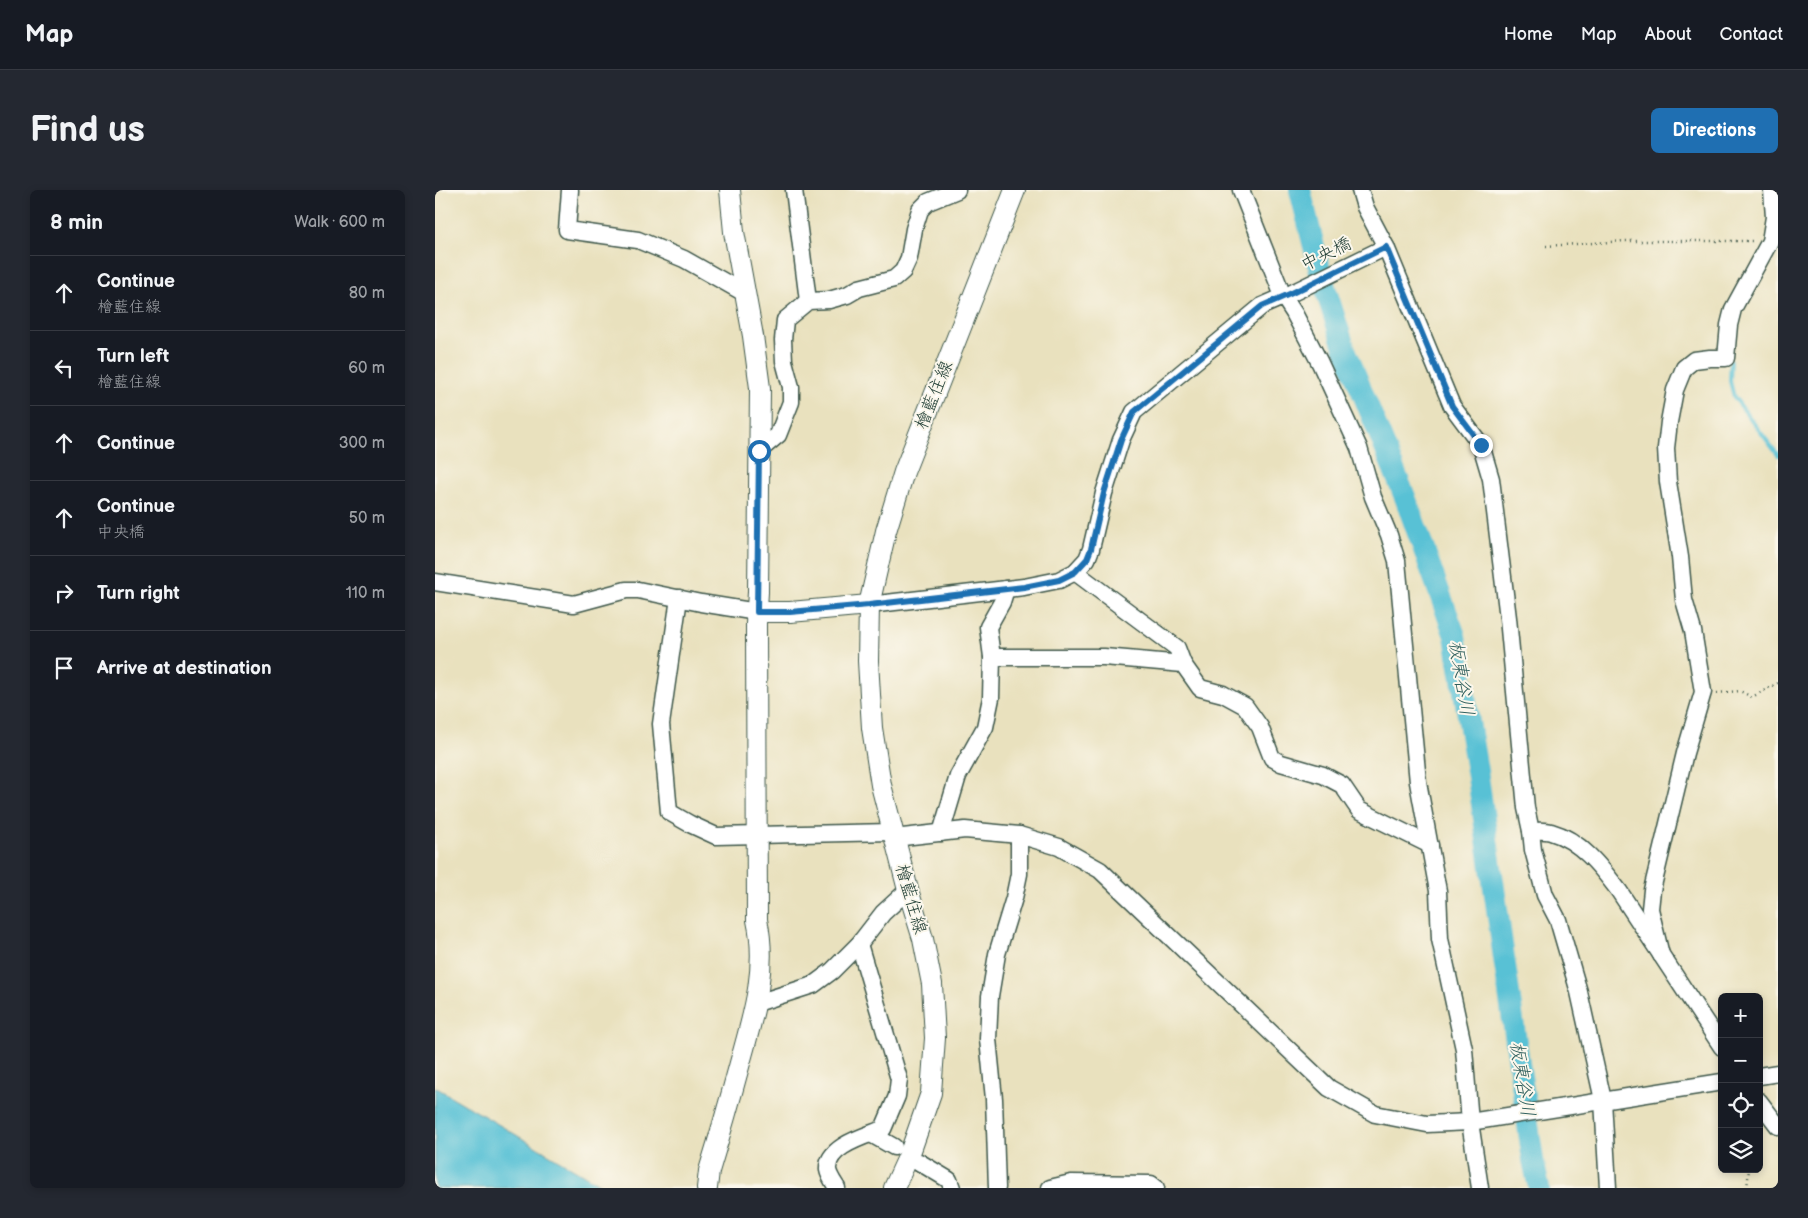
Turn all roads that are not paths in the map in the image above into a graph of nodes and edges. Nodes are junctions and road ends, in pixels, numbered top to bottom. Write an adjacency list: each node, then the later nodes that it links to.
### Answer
1 (570, 190): 10 (street)
2 (730, 190): 10 (main road)
3 (794, 190): 12 (street)
4 (957, 190): 12 (street)
5 (1015, 190): 18 (main road, 檜藍住線)
6 (1241, 190): 11 (street)
7 (1360, 190): 9 (street)
8 (1772, 190): 30 (street)
9 (1382, 249): 11 (street, 中央橋); 22 (street)
10 (746, 294): 13 (main road)
11 (1288, 294): 14 (street, 中央橋); 27 (street)
12 (808, 301): 13 (street)
13 (759, 451): 19 (main road)
14 (1075, 572): 16 (street); 21 (street)
15 (435, 582): 17 (street)
16 (1006, 589): 18 (street); 20 (street)
17 (679, 598): 19 (street); 26 (street)
18 (869, 605): 19 (main road); 24 (main road, 檜藍住線)
19 (757, 612): 26 (main road)
20 (992, 657): 21 (street); 23 (street)
21 (1183, 664): 27 (street)
22 (1531, 831): 30 (street); 36 (street)
23 (941, 833): 24 (street); 25 (street)
24 (893, 835): 26 (street); 28 (main road, 檜藍住線)
25 (1019, 835): 38 (street); 47 (street)
26 (757, 836): 31 (main road)
27 (1431, 844): 38 (street)
28 (907, 890): 29 (street); 45 (main road, 檜藍住線)
29 (859, 944): 31 (street); 40 (street)
30 (1661, 955): 32 (street)
31 (757, 1002): 43 (main road)
32 (1718, 1042)
33 (1778, 1073): 34 (street)
34 (1763, 1075)
35 (1718, 1083): 36 (street)
36 (1603, 1100): 38 (street); 51 (street)
37 (1763, 1106): 39 (street)
38 (1470, 1122): 50 (street)
39 (1778, 1126)
40 (871, 1134): 41 (street); 44 (street)
41 (894, 1148)
42 (919, 1162): 46 (street)
43 (707, 1188)
44 (837, 1188)
45 (894, 1188)
46 (952, 1188)
47 (997, 1188)
48 (1050, 1188): 49 (street)
49 (1156, 1188)
50 (1480, 1188)
51 (1608, 1188)

